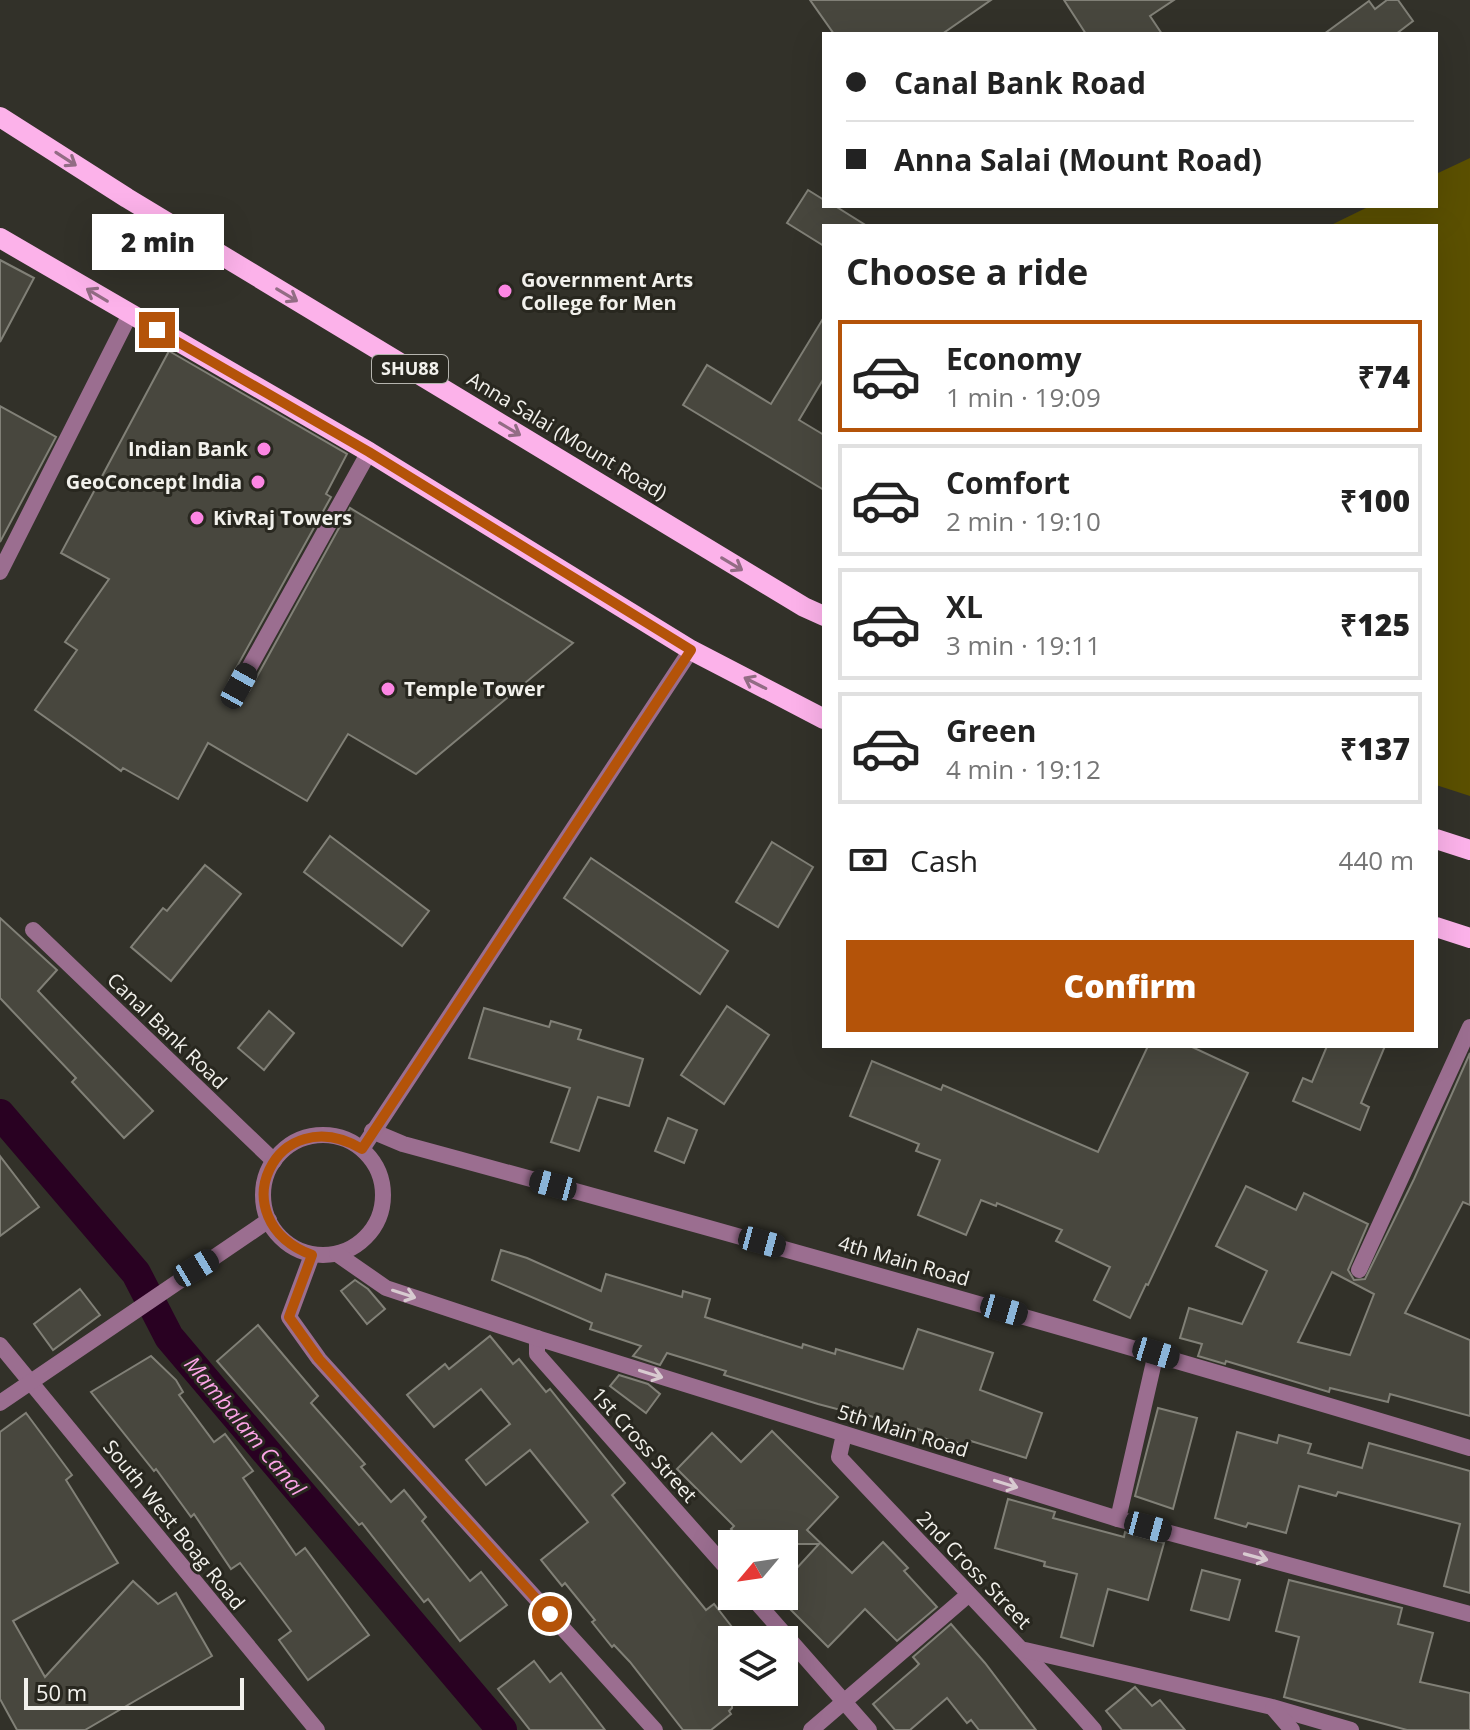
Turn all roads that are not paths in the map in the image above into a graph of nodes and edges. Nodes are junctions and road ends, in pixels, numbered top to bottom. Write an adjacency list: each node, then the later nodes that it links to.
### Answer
1 (0, 117): 6 (main road, Anna Salai (Mount Road) / SHU88, one-way to 6)
2 (0, 238): 3 (main road, one-way to 2)
3 (130, 314): 4 (main road); 5 (street)
4 (369, 452): 7 (main road); 8 (street)
5 (0, 572)
6 (822, 615)
7 (691, 650): 9 (main road, one-way to 7); 16 (street)
8 (239, 686)
9 (822, 718)
10 (1438, 840): 11 (main road)
11 (1470, 850)
12 (1438, 928): 14 (main road)
13 (33, 930): 18 (street, Canal Bank Road)
14 (1470, 938)
15 (1470, 1027): 22 (street)
16 (372, 1131): 17 (street); 25 (street, 4th Main Road)
17 (362, 1149): 18 (street); 20 (street)
18 (274, 1161): 19 (street)
19 (269, 1220): 21 (street); 26 (street)
20 (337, 1254): 21 (street); 23 (street, 5th Main Road, one-way to 23)
21 (312, 1255): 39 (street)
22 (1359, 1270)
23 (537, 1338): 28 (street, 5th Main Road, one-way to 28); 31 (street, 1st Cross Street)
24 (0, 1345): 26 (street, South West Boag Road)
25 (1156, 1353): 29 (street, 4th Main Road); 30 (street)
26 (32, 1383): 27 (street); 38 (street, South West Boag Road)
27 (0, 1403)
28 (844, 1434): 30 (street, 5th Main Road, one-way to 30); 32 (street, 2nd Cross Street)
29 (1470, 1448)
30 (1118, 1519): 34 (street, 5th Main Road, one-way to 34)
31 (718, 1558)
32 (968, 1595): 35 (street, 2nd Cross Street); 36 (street)
33 (764, 1610): 36 (street)
34 (1470, 1614)
35 (1025, 1650): 37 (street); 42 (street, 2nd Cross Street)
36 (846, 1702): 40 (street); 41 (street)
37 (1272, 1707): 43 (street); 44 (street)
38 (317, 1730)
39 (655, 1730)
40 (811, 1730)
41 (869, 1730)
42 (1094, 1730)
43 (1292, 1730)
44 (1351, 1730)

